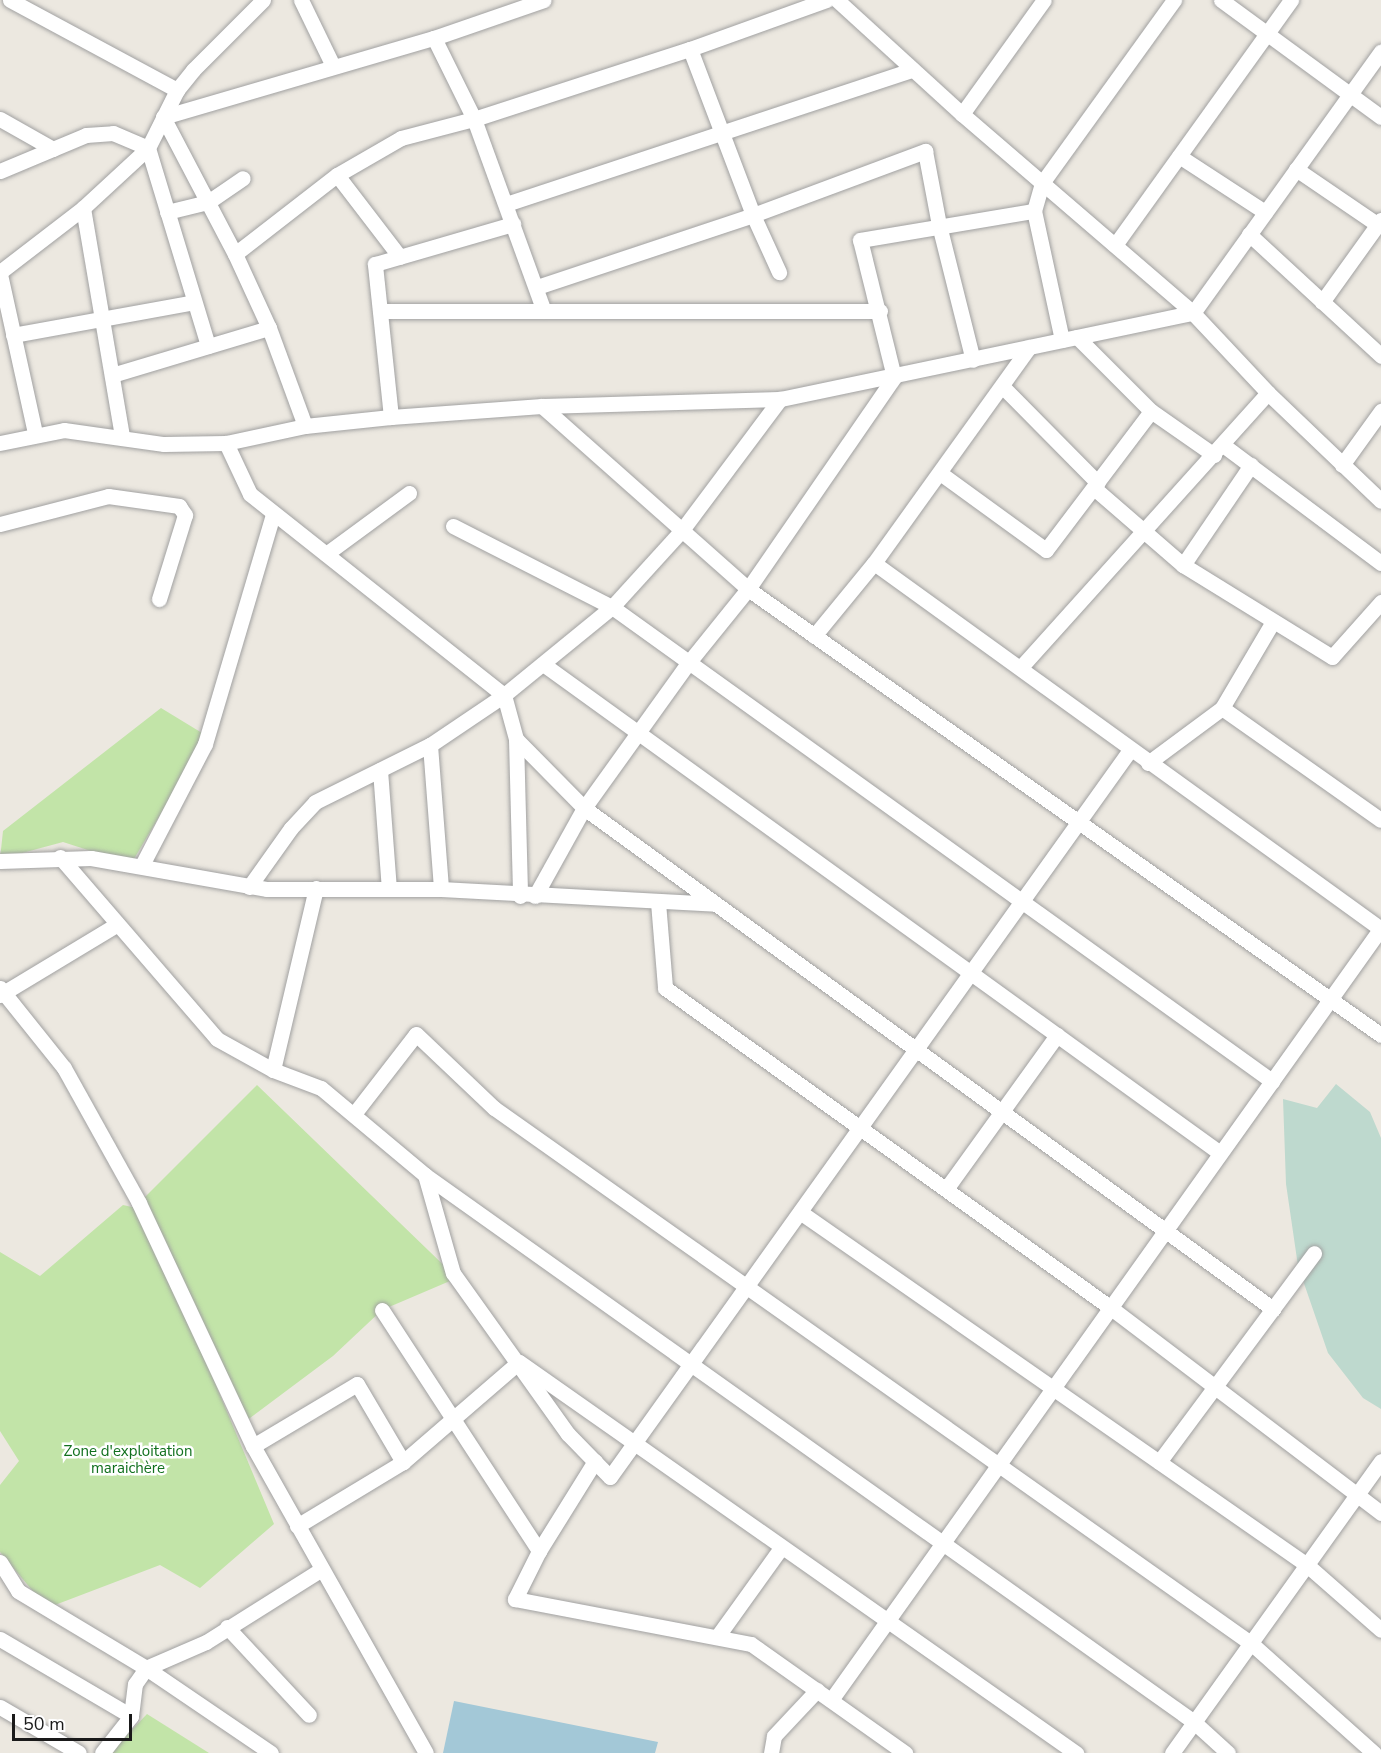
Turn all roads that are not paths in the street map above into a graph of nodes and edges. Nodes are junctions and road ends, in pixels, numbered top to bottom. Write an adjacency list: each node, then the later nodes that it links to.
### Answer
1 (10, 0): 17 (street)
2 (263, 0): 17 (street)
3 (301, 0): 15 (street)
4 (544, 0): 12 (street)
5 (826, 0): 13 (street)
6 (837, 0): 16 (street)
7 (1044, 0): 19 (street)
8 (1173, 0): 32 (street)
9 (1221, 0): 11 (street)
10 (1291, 0): 11 (street)
11 (1267, 34): 18 (street); 27 (street)
12 (434, 38): 15 (street); 23 (street)
13 (690, 49): 23 (street); 24 (street)
14 (1381, 51): 18 (street)
15 (333, 66): 20 (street)
16 (912, 70): 19 (street); 24 (street)
17 (177, 90): 20 (street)
18 (1350, 94): 21 (street); 28 (street)
19 (962, 114): 32 (street)
20 (163, 117): 25 (street); 33 (street)
21 (1381, 117)
22 (0, 119): 26 (street)
23 (474, 119): 30 (street); 34 (street)
24 (722, 133): 34 (street); 39 (street)
25 (148, 148): 26 (street); 35 (street); 37 (street)
26 (52, 149): 29 (street)
27 (1179, 156): 38 (street); 44 (street)
28 (1296, 169): 38 (street); 40 (street)
29 (0, 171)
30 (336, 174): 45 (street); 46 (street)
31 (243, 178): 33 (street)
32 (1042, 183): 36 (street); 44 (street)
33 (208, 202): 37 (street); 45 (street)
34 (506, 204): 41 (street)
35 (83, 208): 48 (street); 56 (street)
36 (1034, 211): 42 (street); 60 (street)
37 (167, 212): 50 (street)
38 (1265, 212): 43 (street)
39 (753, 215): 42 (street); 47 (street); 49 (street)
40 (1379, 223): 51 (street)
41 (513, 224): 46 (street); 49 (street)
42 (939, 225): 54 (street); 64 (street)
43 (1249, 234): 51 (street); 55 (street)
44 (1115, 245): 55 (street)
45 (235, 254): 57 (street)
46 (400, 257): 52 (street)
47 (779, 272)
48 (0, 273): 58 (street)
49 (537, 287): 53 (street)
50 (194, 302): 56 (street); 61 (street)
51 (1322, 302): 63 (street)
52 (380, 311): 53 (street); 73 (street)
53 (544, 311): 54 (street)
54 (880, 311): 66 (street)
55 (1193, 313): 59 (street); 68 (street)
56 (102, 319): 58 (street); 65 (street)
57 (269, 328): 61 (street); 74 (street)
58 (14, 335): 75 (street)
59 (1077, 337): 60 (street); 71 (street)
60 (1062, 340): 62 (street)
61 (208, 346): 65 (street)
62 (1029, 348): 64 (street); 67 (street)
63 (1381, 356)
64 (973, 360): 66 (street)
65 (112, 375): 76 (street)
66 (894, 377): 69 (street); 95 (street)
67 (1002, 386): 82 (street); 83 (street)
68 (1268, 393): 79 (street); 81 (street)
69 (780, 399): 70 (street); 89 (street)
70 (542, 405): 73 (street); 89 (street)
71 (1151, 411): 79 (street); 83 (street)
72 (1381, 411): 81 (street)
73 (391, 417): 74 (street)
74 (305, 426): 78 (street)
75 (35, 433): 76 (street); 77 (street)
76 (122, 436): 78 (street)
77 (0, 443)
78 (226, 443): 86 (street)
79 (1219, 450): 80 (street); 90 (street)
80 (1251, 465): 93 (street); 94 (street)
81 (1342, 465): 85 (street)
82 (940, 473): 83 (street); 92 (street)
83 (1096, 486): 90 (street)
84 (409, 493): 91 (street)
85 (1381, 501)
86 (273, 514): 91 (street); 117 (street)
87 (0, 524): 96 (street)
88 (453, 526): 98 (street)
89 (682, 530): 95 (street); 98 (street)
90 (1144, 535): 94 (street); 103 (street)
91 (326, 554): 104 (street)
92 (874, 563): 100 (street); 103 (street)
93 (1381, 563)
94 (1183, 565): 99 (street)
95 (748, 589): 100 (street); 101 (street)
96 (159, 599)
97 (1381, 602): 99 (street)
98 (612, 608): 101 (street); 102 (street)
99 (1272, 623): 105 (street)
100 (814, 636): 114 (street)
101 (689, 662): 106 (street); 124 (street)
102 (543, 664): 104 (street); 106 (street)
103 (1021, 666): 109 (street)
104 (504, 695): 107 (street); 108 (street)
105 (1222, 708): 110 (street); 113 (street)
106 (637, 734): 112 (street); 128 (street)
107 (516, 739): 112 (street); 122 (street)
108 (430, 745): 111 (street); 121 (street)
109 (1130, 750): 110 (street); 114 (street)
110 (1148, 764): 127 (street)
111 (380, 770): 118 (street); 120 (street)
112 (584, 808): 122 (street); 125 (street)
113 (1381, 820)
114 (1078, 822): 124 (street); 130 (street)
115 (60, 857): 116 (street); 117 (street); 126 (street)
116 (0, 861)
117 (142, 865): 118 (street)
118 (249, 887): 119 (street)
119 (316, 888): 120 (street); 134 (street)
120 (389, 889): 121 (street)
121 (441, 889): 122 (street)
122 (527, 896): 123 (street)
123 (658, 902): 125 (street); 138 (street)
124 (1021, 902): 128 (street); 135 (street)
125 (716, 904): 133 (street)
126 (116, 925): 129 (street); 134 (street)
127 (1381, 929): 130 (street)
128 (969, 975): 131 (street); 133 (street)
129 (1, 992): 155 (street)
130 (1330, 999): 132 (street); 135 (street)
131 (1057, 1035): 136 (street); 139 (street)
132 (1381, 1035)
133 (916, 1050): 136 (street); 138 (street)
134 (273, 1070): 137 (street)
135 (1272, 1081): 139 (street)
136 (1002, 1112): 141 (street); 143 (street)
137 (354, 1114): 140 (street); 145 (street)
138 (860, 1128): 141 (street); 142 (street)
139 (1220, 1153): 143 (street)
140 (426, 1175): 149 (street); 150 (street)
141 (946, 1190): 146 (street)
142 (800, 1212): 145 (street); 152 (street)
143 (1165, 1231): 146 (street); 147 (street)
144 (1314, 1253): 147 (street)
145 (746, 1287): 150 (street); 160 (street)
146 (1111, 1308): 151 (street); 152 (street)
147 (1273, 1309): 151 (street)
148 (382, 1310): 153 (street)
149 (519, 1362): 153 (street); 154 (street); 156 (street)
150 (691, 1364): 154 (street); 164 (street)
151 (1215, 1386): 159 (street); 161 (street)
152 (1053, 1388): 159 (street); 160 (street)
153 (452, 1418): 158 (street); 166 (street)
154 (633, 1445): 156 (street); 165 (street)
155 (253, 1446): 158 (street); 163 (street)
156 (595, 1461): 166 (street)
157 (1381, 1461): 161 (street)
158 (403, 1462): 163 (street)
159 (1159, 1462): 168 (street)
160 (998, 1465): 164 (street); 175 (street)
161 (1358, 1493): 162 (street); 168 (street)
162 (1381, 1513)
163 (297, 1526): 169 (street)
164 (943, 1543): 170 (street); 182 (street)
165 (781, 1548): 170 (street); 173 (street)
166 (539, 1551): 173 (street)
167 (0, 1562): 176 (street)
168 (1307, 1565): 172 (street); 175 (street)
169 (322, 1569): 171 (street); 187 (street)
170 (887, 1622): 178 (street); 189 (street)
171 (226, 1627): 176 (street); 180 (street)
172 (1381, 1630)
173 (717, 1637): 177 (street)
174 (0, 1639): 181 (street)
175 (1252, 1644): 182 (street); 192 (street)
176 (146, 1668): 181 (street); 186 (street)
177 (817, 1690): 178 (street); 188 (street)
178 (831, 1700): 183 (street)
179 (0, 1707): 184 (street)
180 (309, 1715)
181 (131, 1716): 185 (street)
182 (1194, 1722): 190 (street); 191 (street)
183 (903, 1752)
184 (79, 1753)
185 (102, 1753)
186 (271, 1753)
187 (426, 1753)
188 (771, 1753)
189 (1076, 1753)
190 (1172, 1753)
191 (1228, 1753)
192 (1374, 1753)

